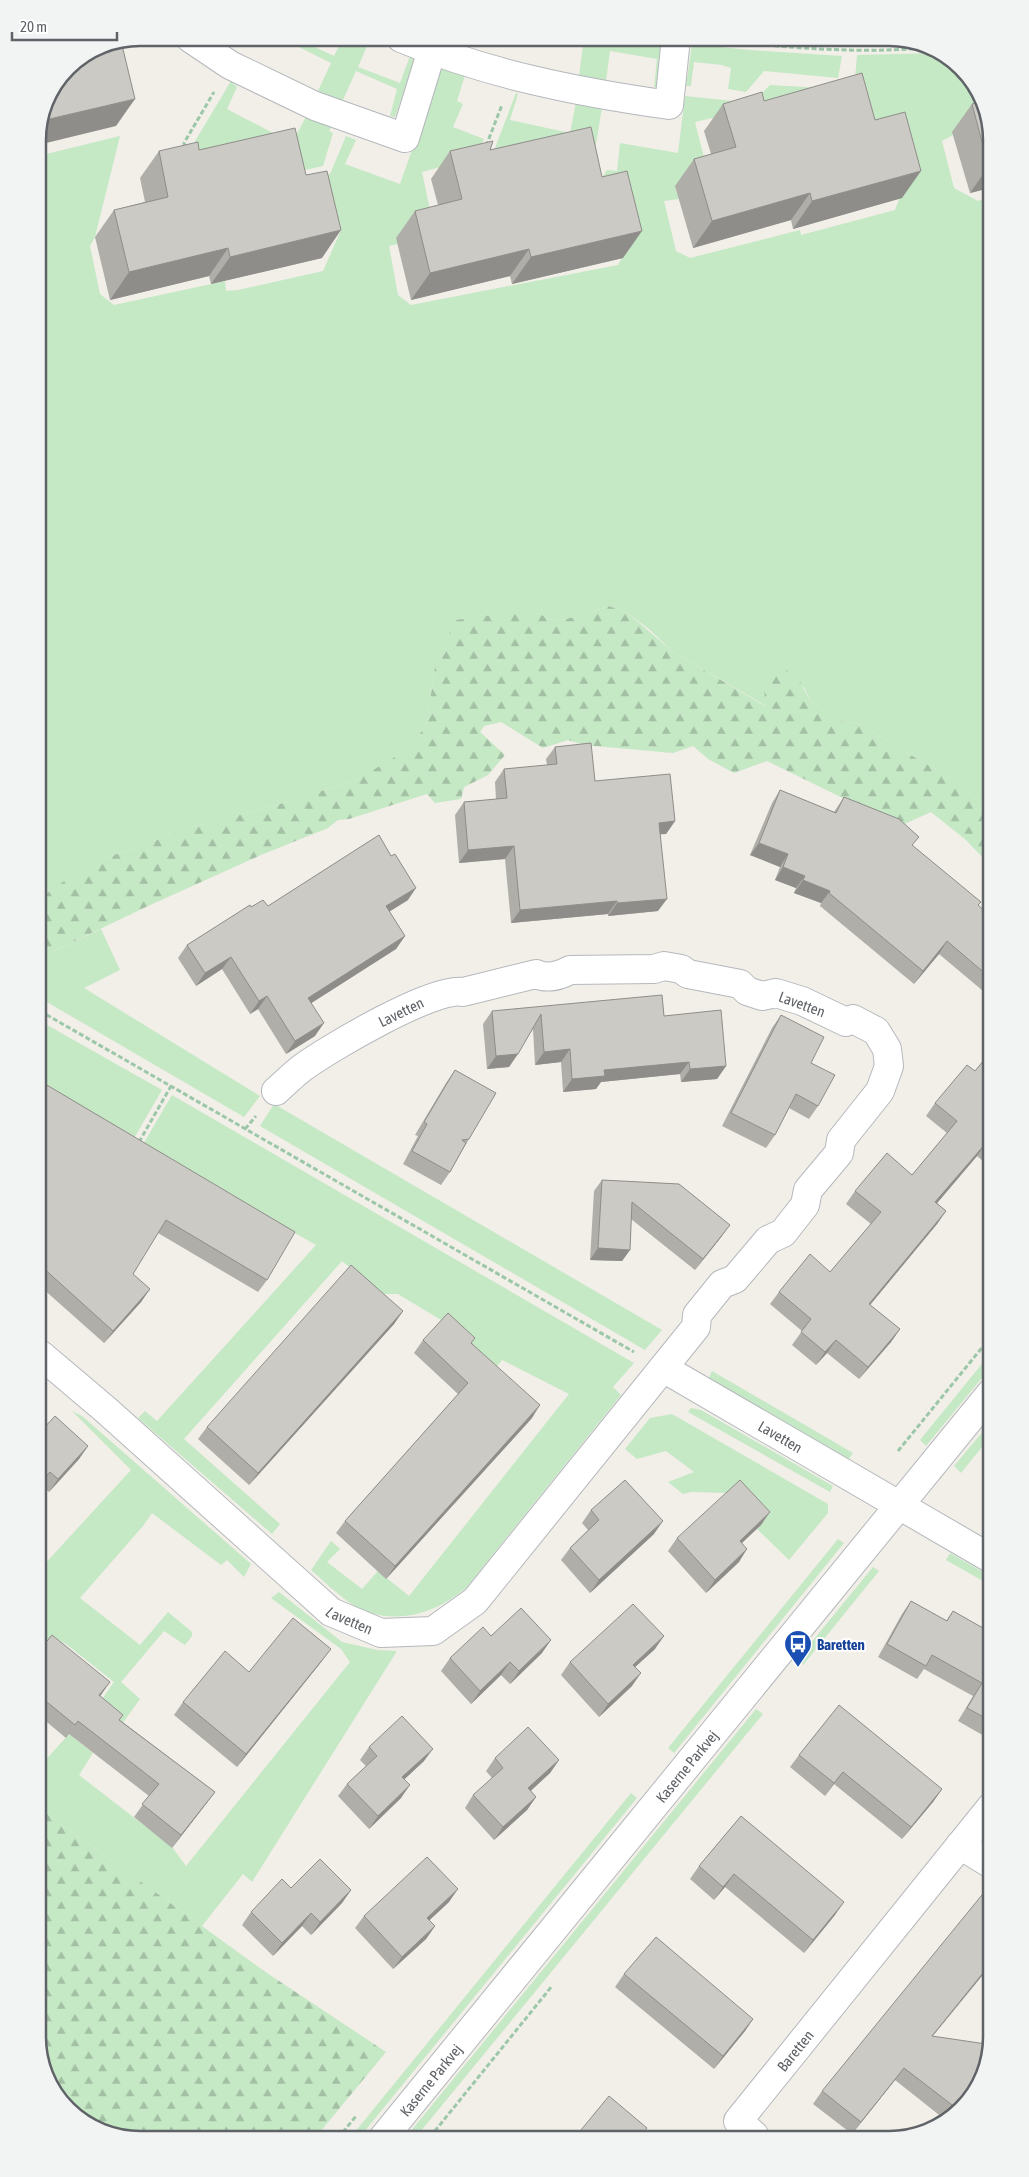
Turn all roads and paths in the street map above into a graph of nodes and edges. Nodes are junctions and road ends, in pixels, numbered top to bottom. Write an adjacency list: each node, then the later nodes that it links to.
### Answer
1 (202, 46): 7 (street)
2 (422, 46): 6 (street)
3 (675, 46): 8 (street)
4 (768, 46): 5 (path)
5 (912, 49)
6 (432, 50): 7 (street); 8 (street)
7 (230, 64): 10 (path)
8 (512, 76): 9 (path)
9 (485, 149)
10 (186, 152)
11 (46, 1014): 12 (path)
12 (171, 1086): 14 (path); 16 (path)
13 (276, 1091): 16 (street, Lavetten)
14 (138, 1144)
15 (46, 1359): 16 (street, Lavetten)
16 (663, 1368): 18 (street, Lavetten)
17 (983, 1403): 18 (street, Kaserne Parkvej)
18 (899, 1505): 19 (street); 23 (street, Kaserne Parkvej)
19 (983, 1554)
20 (983, 1817): 21 (street, Baretten)
21 (960, 1846): 22 (street); 24 (street, Baretten)
22 (983, 1859)
23 (389, 2131)
24 (749, 2131)

